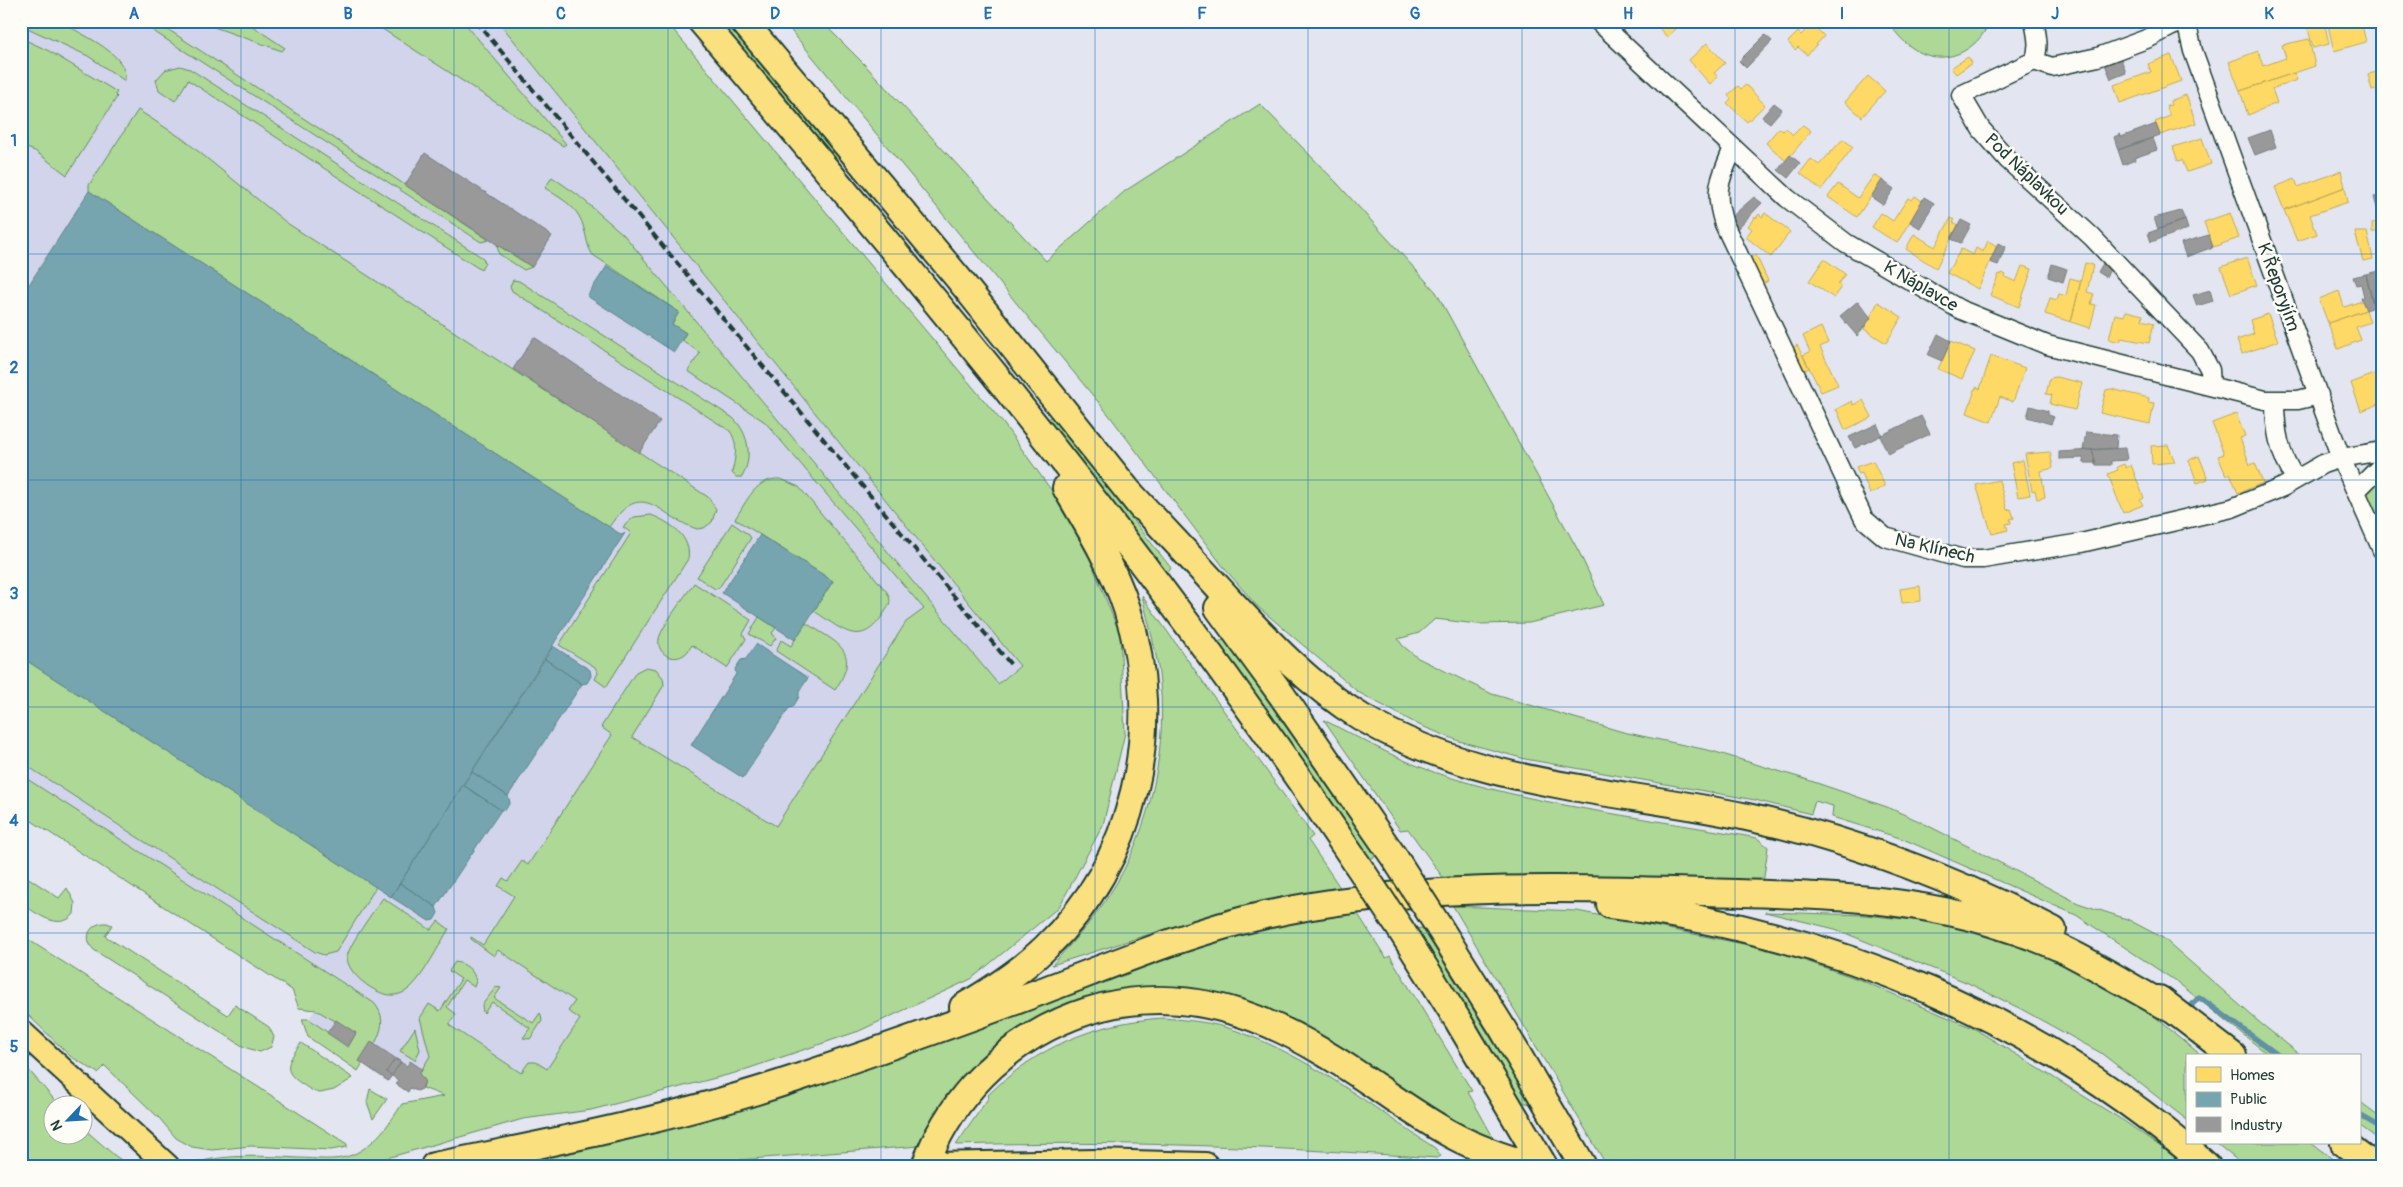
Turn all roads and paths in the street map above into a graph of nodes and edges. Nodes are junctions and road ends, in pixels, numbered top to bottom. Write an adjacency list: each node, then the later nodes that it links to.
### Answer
1 (701, 21): 10 (highway)
2 (743, 21): 17 (highway)
3 (1598, 21): 7 (street, K Náplavce)
4 (2034, 21): 6 (street)
5 (2180, 22): 6 (street); 9 (street, K Řeporyjím)
6 (2034, 61): 8 (street, Pod Náplavkou)
7 (1733, 148): 8 (street, K Náplavce); 15 (street, Na Klínech)
8 (2211, 385): 11 (street, K Náplavce)
9 (2319, 395): 11 (street, K Náplavce); 13 (street, K Řeporyjím)
10 (1012, 397): 23 (highway); 31 (highway, bridge)
11 (2275, 401): 15 (street)
12 (2382, 451): 13 (street, Na Klínech)
13 (2342, 458): 15 (street, Na Klínech); 16 (street, K Řeporyjím)
14 (2382, 465): 16 (street)
15 (2296, 479)
16 (2356, 491): 18 (street, K Řeporyjím)
17 (1130, 493): 20 (highway); 32 (highway, bridge)
18 (2382, 550)
19 (1448, 893): 20 (highway); 23 (highway); 33 (highway)
20 (2173, 1010): 22 (highway)
21 (21, 1031): 25 (main road)
22 (2230, 1054)
23 (855, 1057): 26 (highway)
24 (2345, 1144): 34 (highway)
25 (168, 1166)
26 (434, 1166)
27 (925, 1166): 30 (highway)
28 (932, 1166): 29 (highway)
29 (1205, 1166)
30 (1533, 1166)
31 (1544, 1166)
32 (1582, 1166)
33 (2207, 1166)
34 (2374, 1166)

